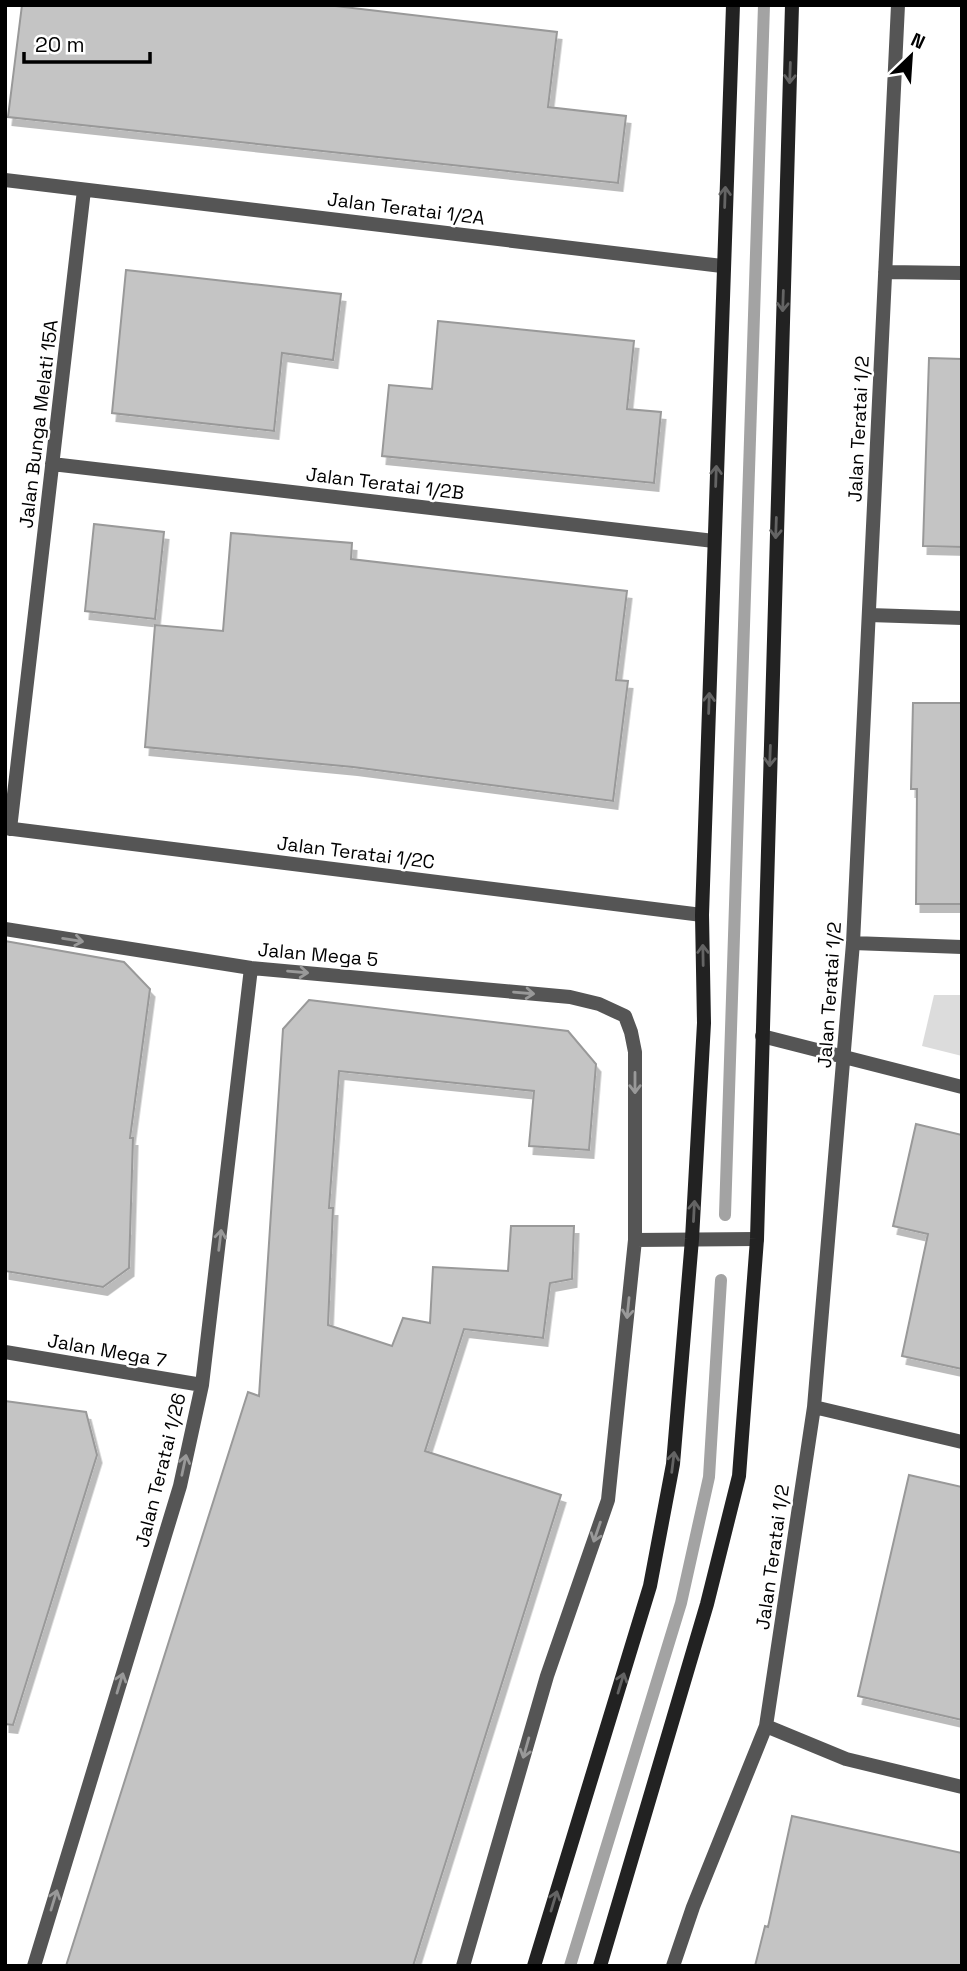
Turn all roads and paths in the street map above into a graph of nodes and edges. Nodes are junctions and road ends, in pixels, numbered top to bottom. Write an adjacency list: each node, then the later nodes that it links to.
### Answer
1 (733, 5): 6 (main road, one-way to 1)
2 (792, 5): 19 (main road, one-way to 19)
3 (898, 5): 7 (street, Jalan Teratai 1/2)
4 (5, 180): 5 (street, Jalan Teratai 1/2A)
5 (84, 190): 6 (street, Jalan Teratai 1/2A); 9 (street, Jalan Bunga Melati 15A)
6 (722, 266): 10 (main road, one-way to 6)
7 (885, 272): 8 (street); 11 (street, Jalan Teratai 1/2)
8 (962, 273)
9 (52, 464): 10 (street, Jalan Teratai 1/2B); 13 (street, Jalan Bunga Melati 15A)
10 (714, 541): 14 (main road, one-way to 10)
11 (869, 615): 12 (street); 16 (street, Jalan Teratai 1/2)
12 (962, 618)
13 (8, 829): 14 (street, Jalan Teratai 1/2C)
14 (702, 915): 22 (main road, one-way to 14)
15 (5, 929): 18 (street, Jalan Mega 5, one-way to 18)
16 (853, 943): 17 (street); 20 (street, Jalan Teratai 1/2)
17 (962, 947)
18 (251, 968): 24 (street, Jalan Mega 5, one-way to 24); 26 (street, Jalan Teratai 1/26, one-way to 18)
19 (762, 1036): 20 (street); 23 (main road)
20 (844, 1057): 21 (street); 27 (street, Jalan Teratai 1/2)
21 (962, 1087)
22 (692, 1239): 23 (street); 24 (street); 33 (main road, one-way to 22)
23 (757, 1239): 34 (main road)
24 (635, 1240): 32 (street, one-way to 32)
25 (5, 1352): 26 (street, Jalan Mega 7)
26 (202, 1385): 31 (street, Jalan Teratai 1/26, one-way to 26)
27 (814, 1407): 28 (street); 29 (street, Jalan Teratai 1/2)
28 (962, 1442)
29 (766, 1727): 30 (street); 35 (street, Jalan Teratai 1/2)
30 (962, 1787)
31 (34, 1966)
32 (463, 1966)
33 (534, 1966)
34 (600, 1966)
35 (673, 1966)

